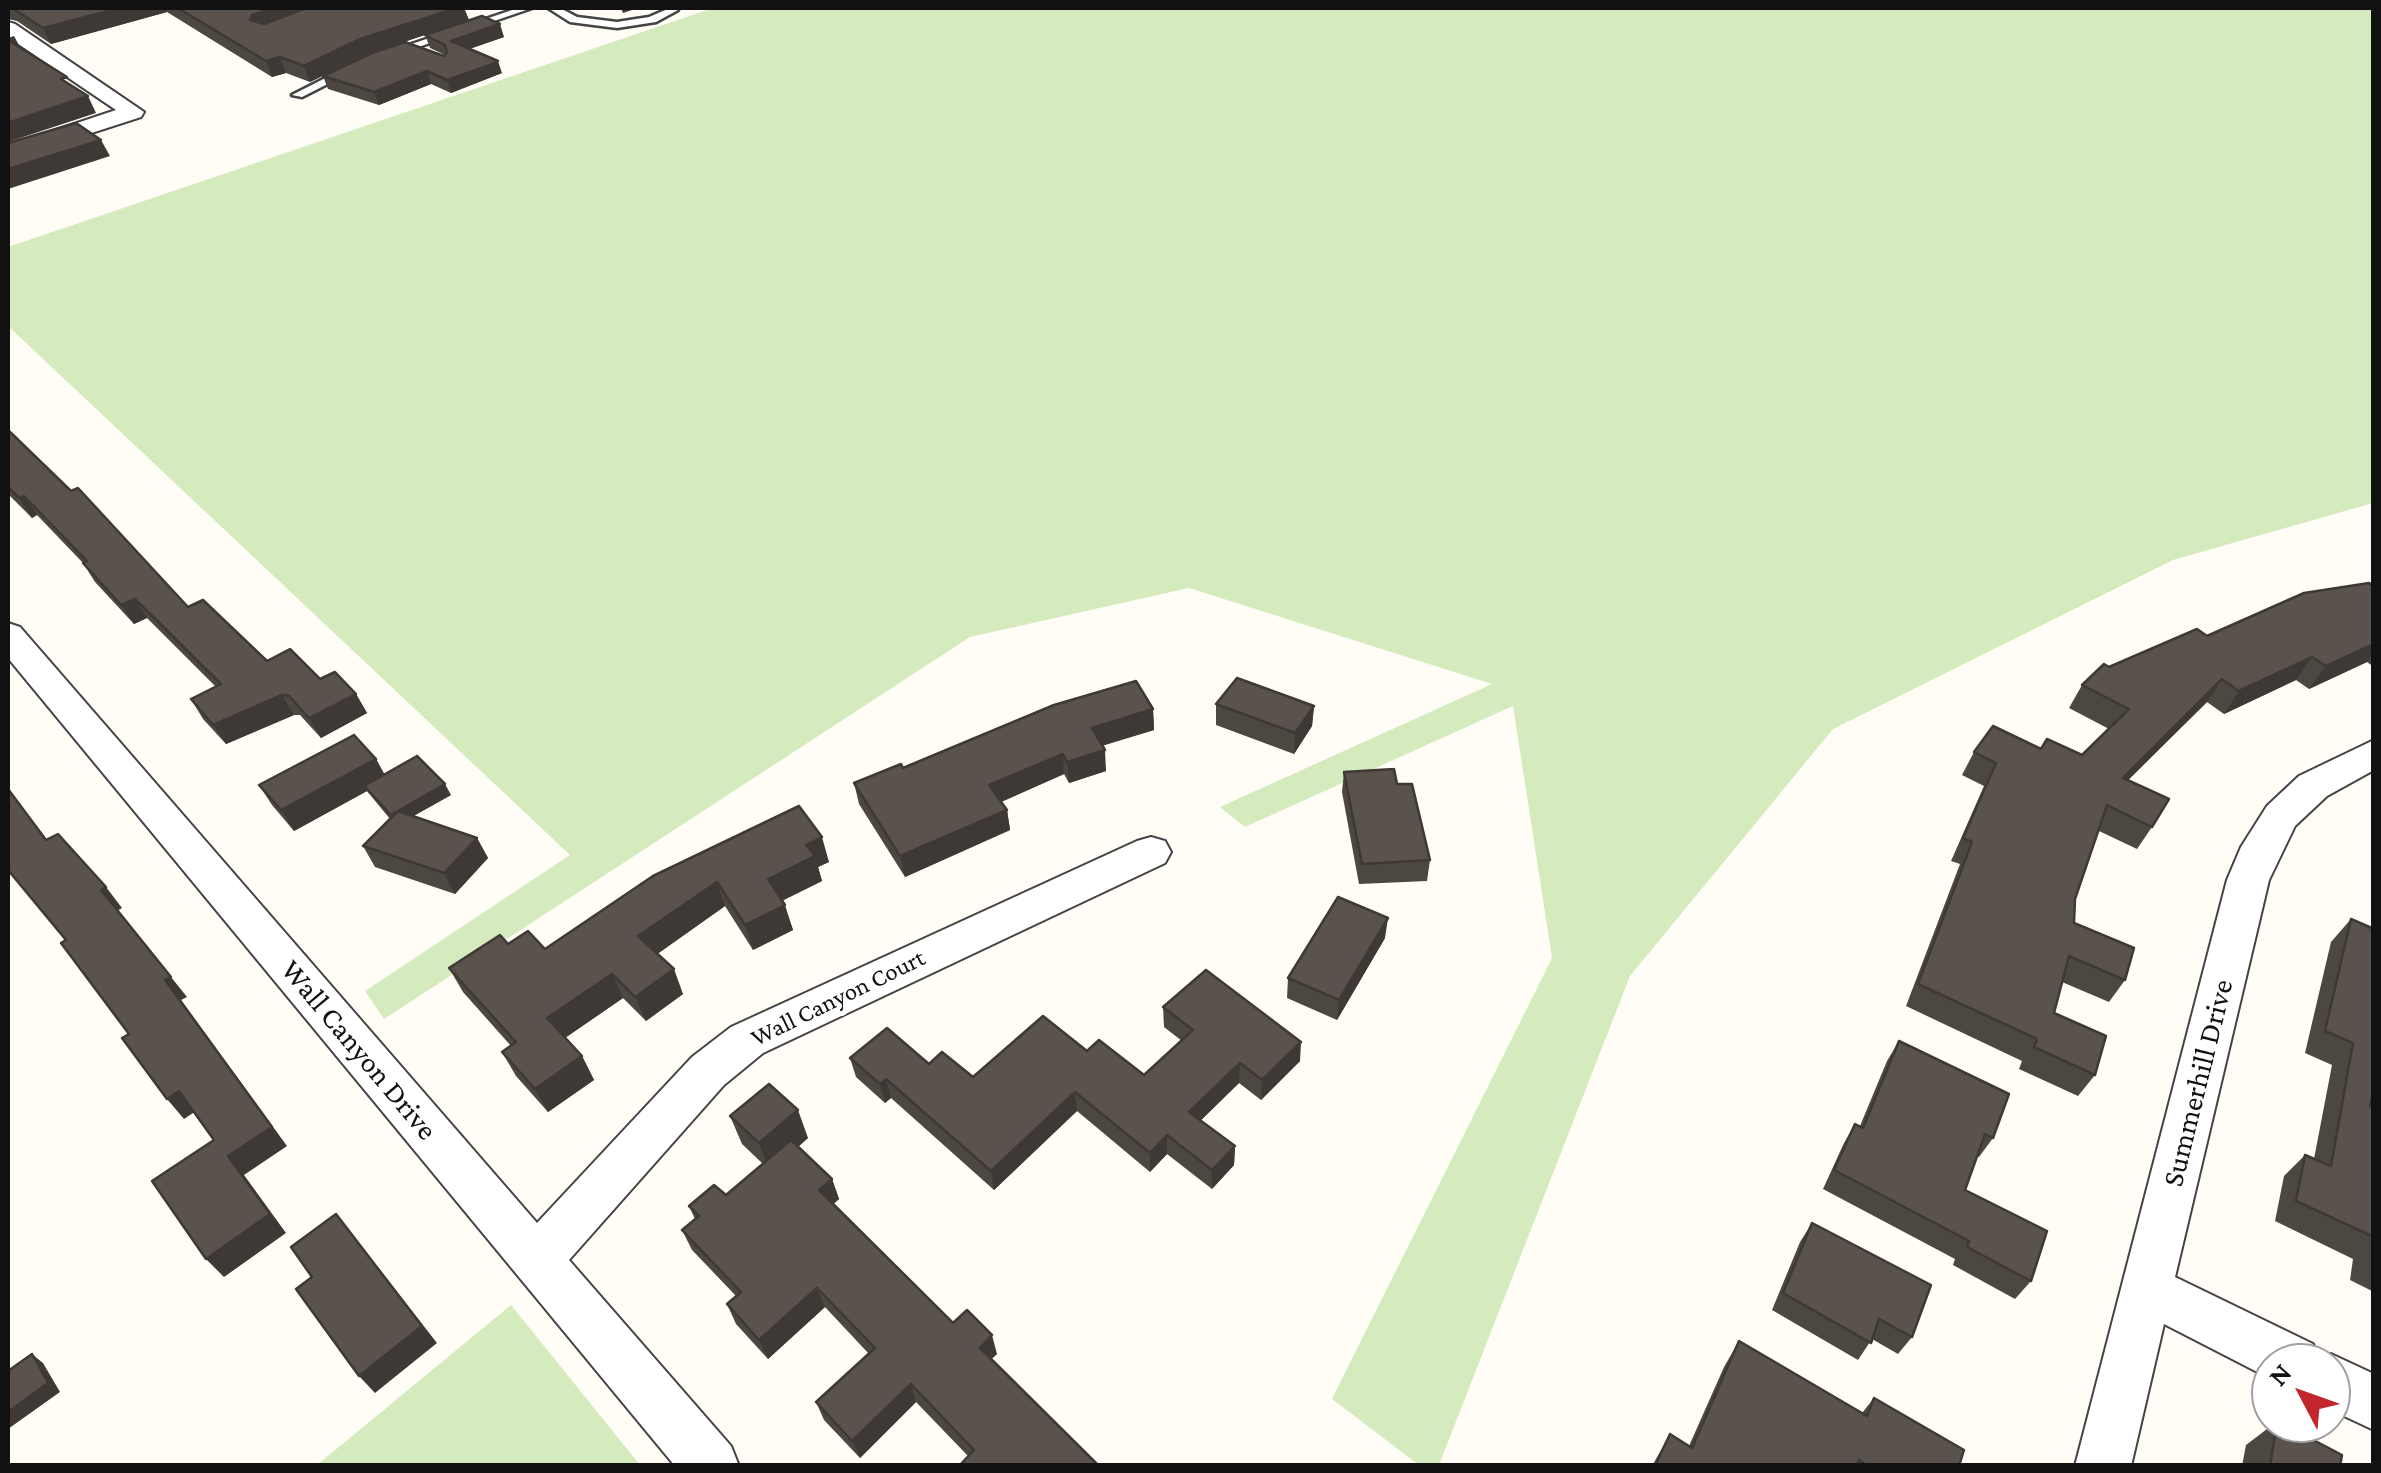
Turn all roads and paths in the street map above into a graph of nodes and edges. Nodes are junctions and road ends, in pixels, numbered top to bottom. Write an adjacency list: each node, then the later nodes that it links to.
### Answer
1 (527, 8): 5 (lane)
2 (553, 8): 3 (lane)
3 (674, 10)
4 (8, 28): 10 (street)
5 (411, 46): 6 (lane); 7 (lane)
6 (428, 55)
7 (384, 56)
8 (361, 64): 9 (lane)
9 (298, 95)
10 (8, 152)
11 (8, 635): 14 (street, Wall Canyon Drive)
12 (2374, 754): 15 (street, Summerhill Drive)
13 (1151, 852): 14 (street, Wall Canyon Court)
14 (536, 1260): 19 (street, Wall Canyon Drive)
15 (2146, 1289): 16 (street); 20 (street, Summerhill Drive)
16 (2254, 1343)
17 (2351, 1391): 18 (street)
18 (2374, 1402)
19 (711, 1466)
20 (2103, 1466)

